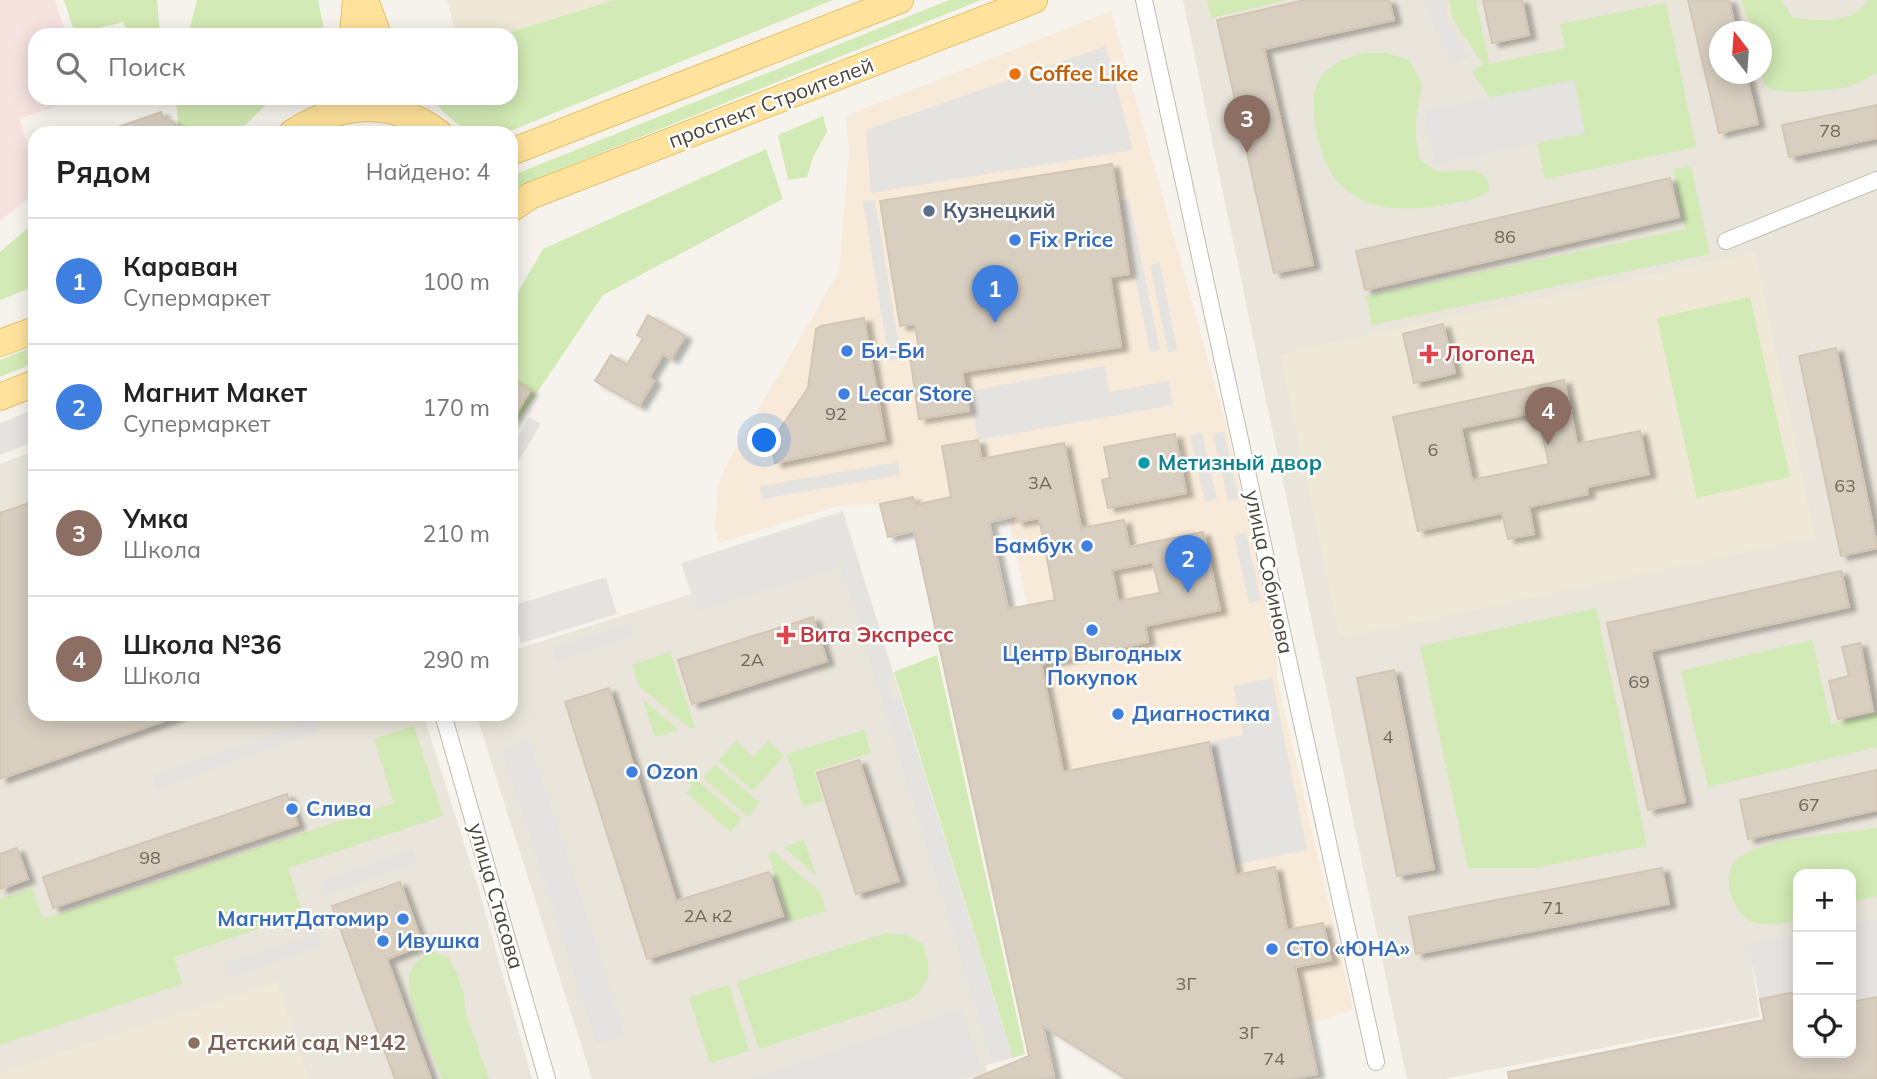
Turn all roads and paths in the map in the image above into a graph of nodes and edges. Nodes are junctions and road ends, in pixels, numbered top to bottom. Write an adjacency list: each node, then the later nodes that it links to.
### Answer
1 (356, 0): 6 (main road)
2 (365, 0): 7 (main road)
3 (900, 0): 14 (main road)
4 (1034, 0): 16 (main road, проспект Строителей)
5 (1144, 0): 23 (street, улица Собинова)
6 (354, 28)
7 (376, 28)
8 (325, 105): 10 (main road)
9 (416, 105): 13 (main road)
10 (302, 126)
11 (303, 126): 12 (main road)
12 (428, 126)
13 (433, 126)
14 (518, 149)
15 (1877, 180): 17 (street)
16 (518, 204)
17 (1726, 241)
18 (28, 333): 19 (main road)
19 (0, 343)
20 (28, 386): 21 (main road)
21 (0, 397)
22 (445, 721): 24 (street, улица Стасова)
23 (1376, 1062)
24 (547, 1079)

